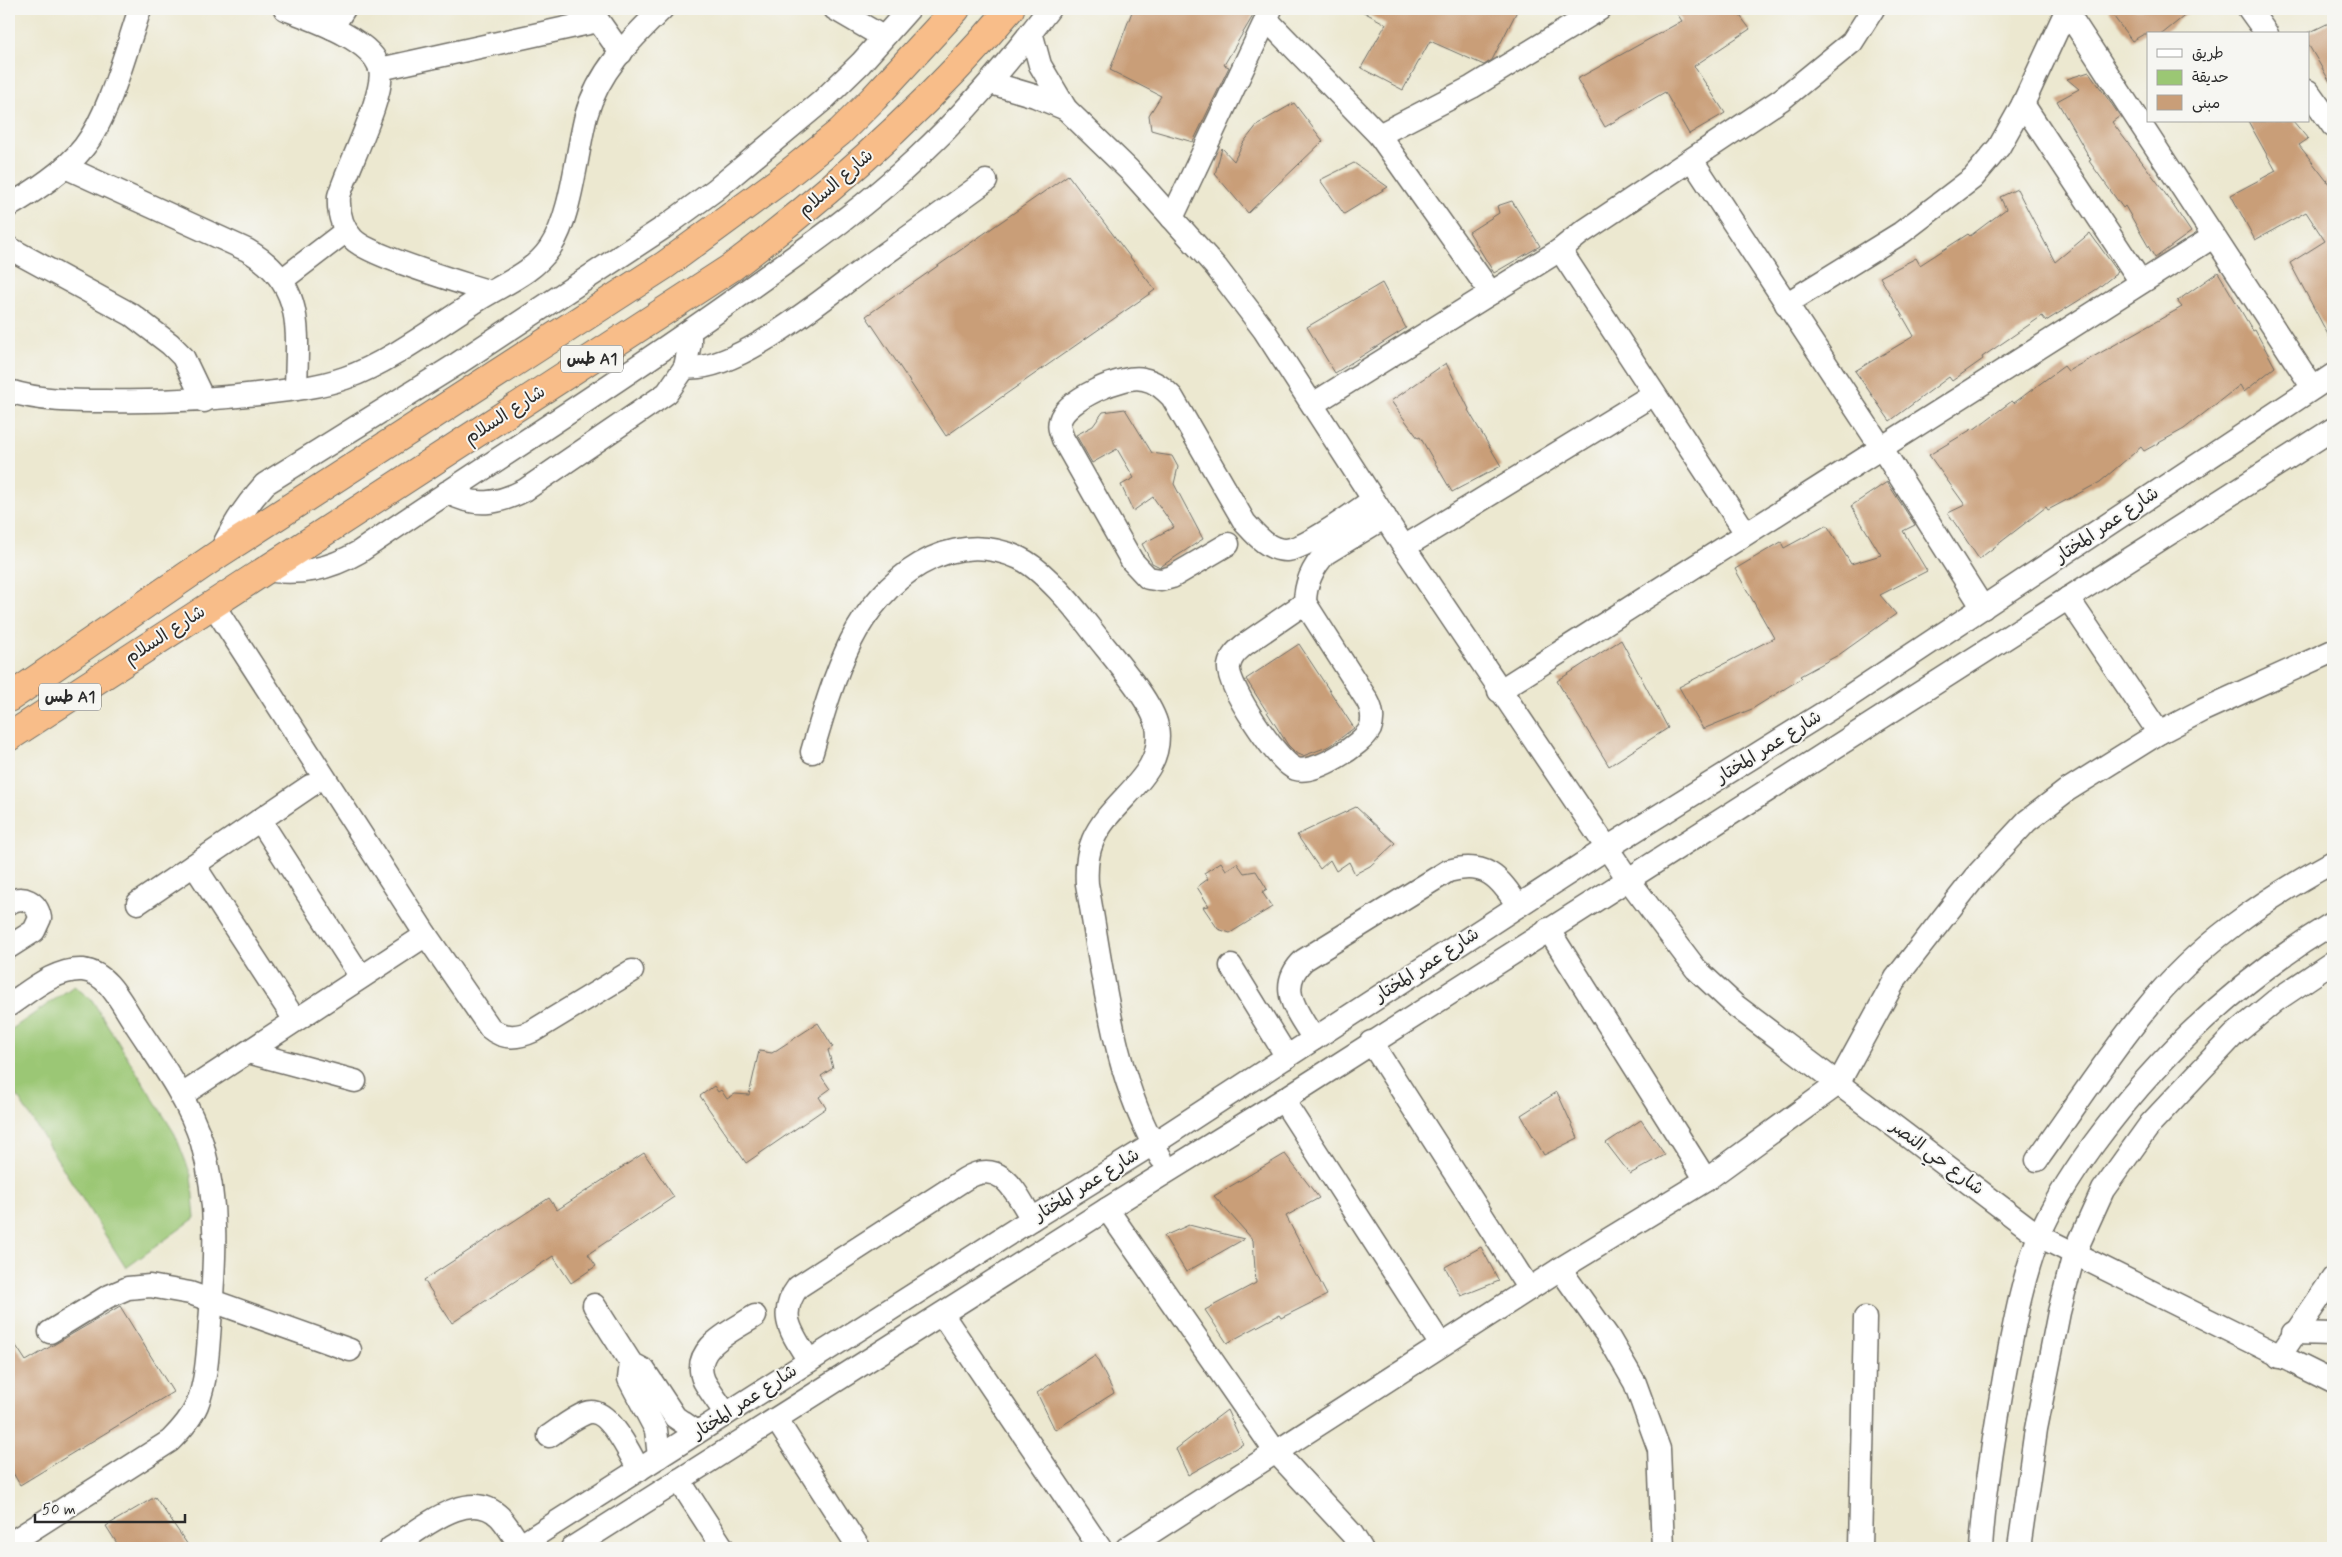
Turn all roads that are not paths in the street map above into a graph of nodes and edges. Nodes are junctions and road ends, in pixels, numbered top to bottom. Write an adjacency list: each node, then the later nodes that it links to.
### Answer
1 (140, 9): 28 (street)
2 (285, 9): 15 (street)
3 (662, 9): 19 (street)
4 (836, 9): 18 (street)
5 (909, 9): 18 (street)
6 (956, 9): 57 (highway, شارع السلام)
7 (1010, 9): 58 (highway, شارع السلام / طس A1)
8 (1049, 9): 16 (street)
9 (1873, 9): 27 (street)
10 (2067, 9): 23 (street); 33 (street)
11 (2249, 9): 17 (street)
12 (1591, 11): 26 (street)
13 (1269, 14): 26 (street); 31 (street)
14 (594, 15): 19 (street); 20 (street)
15 (338, 18): 20 (street)
16 (1031, 32): 21 (street); 24 (street)
17 (2266, 32)
18 (883, 37): 57 (street)
19 (621, 53): 38 (street)
20 (380, 69): 32 (street)
21 (991, 83): 24 (street); 41 (street)
22 (2310, 94): 25 (street)
23 (2023, 104): 37 (street); 40 (street)
24 (1066, 110): 31 (street, شارع حي النصر)
25 (2333, 126)
26 (1379, 135): 39 (street)
27 (1692, 160): 35 (street); 40 (street)
28 (65, 167): 30 (street); 36 (street)
29 (986, 182): 42 (street)
30 (9, 206)
31 (1172, 218): 49 (street, شارع حي النصر)
32 (346, 231): 36 (street); 38 (street)
33 (2213, 237): 37 (street); 44 (street)
34 (9, 248): 48 (street)
35 (1560, 250): 39 (street); 47 (street)
36 (282, 280): 45 (street)
37 (2141, 282): 51 (street)
38 (490, 292): 45 (street)
39 (1492, 293): 49 (street)
40 (1786, 304): 51 (street)
41 (690, 331): 42 (street); 52 (street)
42 (685, 367): 52 (street)
43 (2333, 375): 44 (street, شارع عمر المختار)
44 (2313, 388): 62 (street, شارع عمر المختار)
45 (296, 389): 48 (street)
46 (9, 391): 48 (street)
47 (1654, 394): 54 (street); 56 (street)
48 (204, 400)
49 (1313, 404): 53 (street, شارع حي النصر)
50 (2333, 429): 59 (street, شارع عمر المختار)
51 (1881, 447): 54 (street); 62 (street)
52 (447, 492): 58 (street)
53 (1379, 508): 55 (street); 56 (street, شارع حي النصر); 61 (street)
54 (1746, 533): 64 (street)
55 (1228, 544)
56 (1404, 547): 64 (street, شارع حي النصر)
57 (220, 553): 65 (highway, شارع السلام / طس A1)
58 (265, 570): 60 (highway, شارع السلام / طس A1)
59 (2068, 598): 67 (street); 68 (street, شارع عمر المختار)
60 (212, 603): 69 (highway, شارع السلام / طس A1); 82 (street)
61 (1305, 604): 61 (street)
62 (1983, 608): 66 (street, شارع عمر المختار)
63 (2333, 651): 67 (street)
64 (1500, 691): 73 (street, شارع حي النصر)
65 (9, 698)
66 (1833, 707): 68 (street); 73 (street, شارع عمر المختار)
67 (2159, 733): 97 (street)
68 (1851, 736): 76 (street, شارع عمر المختار)
69 (9, 737)
70 (812, 752): 100 (street)
71 (310, 786): 72 (street)
72 (260, 820): 75 (street); 87 (street)
73 (1607, 848): 76 (street, شارع حي النصر); 79 (street, شارع عمر المختار)
74 (2333, 862): 101 (street)
75 (194, 865): 78 (street); 90 (street)
76 (1628, 879): 81 (street, شارع عمر المختار); 97 (street, شارع حي النصر)
77 (9, 903): 83 (street)
78 (138, 903)
79 (1518, 906): 92 (street, شارع عمر المختار); 92 (street)
80 (2333, 923): 89 (street)
81 (1548, 929): 93 (street, شارع عمر المختار); 103 (street)
82 (426, 935): 86 (street); 87 (street)
83 (9, 947)
84 (2333, 962): 91 (street)
85 (1231, 966): 95 (street)
86 (632, 970)
87 (361, 977): 90 (street)
88 (9, 1004): 98 (street)
89 (2210, 1015): 91 (street); 106 (street)
90 (295, 1020): 94 (street)
91 (2234, 1036): 107 (street)
92 (1314, 1039): 95 (street, شارع عمر المختار)
93 (1371, 1042): 99 (street, شارع عمر المختار); 110 (street)
94 (248, 1052): 96 (street); 98 (street)
95 (1287, 1057): 100 (street, شارع عمر المختار)
96 (355, 1082)
97 (1838, 1084): 103 (street); 106 (street, شارع حي النصر)
98 (182, 1095): 111 (street)
99 (1283, 1100): 102 (street, شارع عمر المختار); 119 (street)
100 (1153, 1144): 102 (street); 105 (street, شارع عمر المختار)
101 (2037, 1160)
102 (1169, 1171): 104 (street, شارع عمر المختار)
103 (1706, 1180): 108 (street)
104 (1106, 1209): 113 (street, شارع عمر المختار); 129 (street)
105 (1032, 1219): 122 (street, شارع عمر المختار); 122 (street)
106 (2039, 1236): 107 (street, شارع حي النصر); 144 (street)
107 (2074, 1254): 121 (street, شارع حي النصر); 145 (street)
108 (1560, 1269): 110 (street); 142 (street)
109 (2333, 1278): 117 (street)
110 (1529, 1289): 119 (street)
111 (212, 1300): 116 (street); 120 (street); 133 (street)
112 (594, 1305): 123 (street)
113 (942, 1314): 126 (street, شارع عمر المختار); 139 (street)
114 (755, 1316): 125 (street)
115 (1866, 1318): 143 (street)
116 (50, 1332)
117 (2293, 1333): 118 (street); 121 (street)
118 (2333, 1334)
119 (1441, 1345): 129 (street)
120 (350, 1350)
121 (2279, 1357): 124 (street, شارع حي النصر)
122 (809, 1361): 125 (street, شارع عمر المختار)
123 (631, 1363): 127 (street); 130 (street)
124 (2333, 1382)
125 (726, 1414): 127 (street, شارع عمر المختار)
126 (776, 1419): 132 (street, شارع عمر المختار); 138 (street)
127 (697, 1432): 130 (street, شارع عمر المختار)
128 (549, 1436): 131 (street)
129 (1275, 1451): 140 (street); 141 (street)
130 (658, 1457): 131 (street, شارع عمر المختار)
131 (640, 1470): 135 (street, شارع عمر المختار)
132 (679, 1480): 134 (street, شارع عمر المختار); 137 (street)
133 (9, 1544)
134 (579, 1546)
135 (518, 1547): 136 (street)
136 (391, 1548)
137 (723, 1548)
138 (859, 1548)
139 (1100, 1548)
140 (1127, 1548)
141 (1361, 1548)
142 (1663, 1548)
143 (1860, 1548)
144 (1981, 1548)
145 (2019, 1548)

